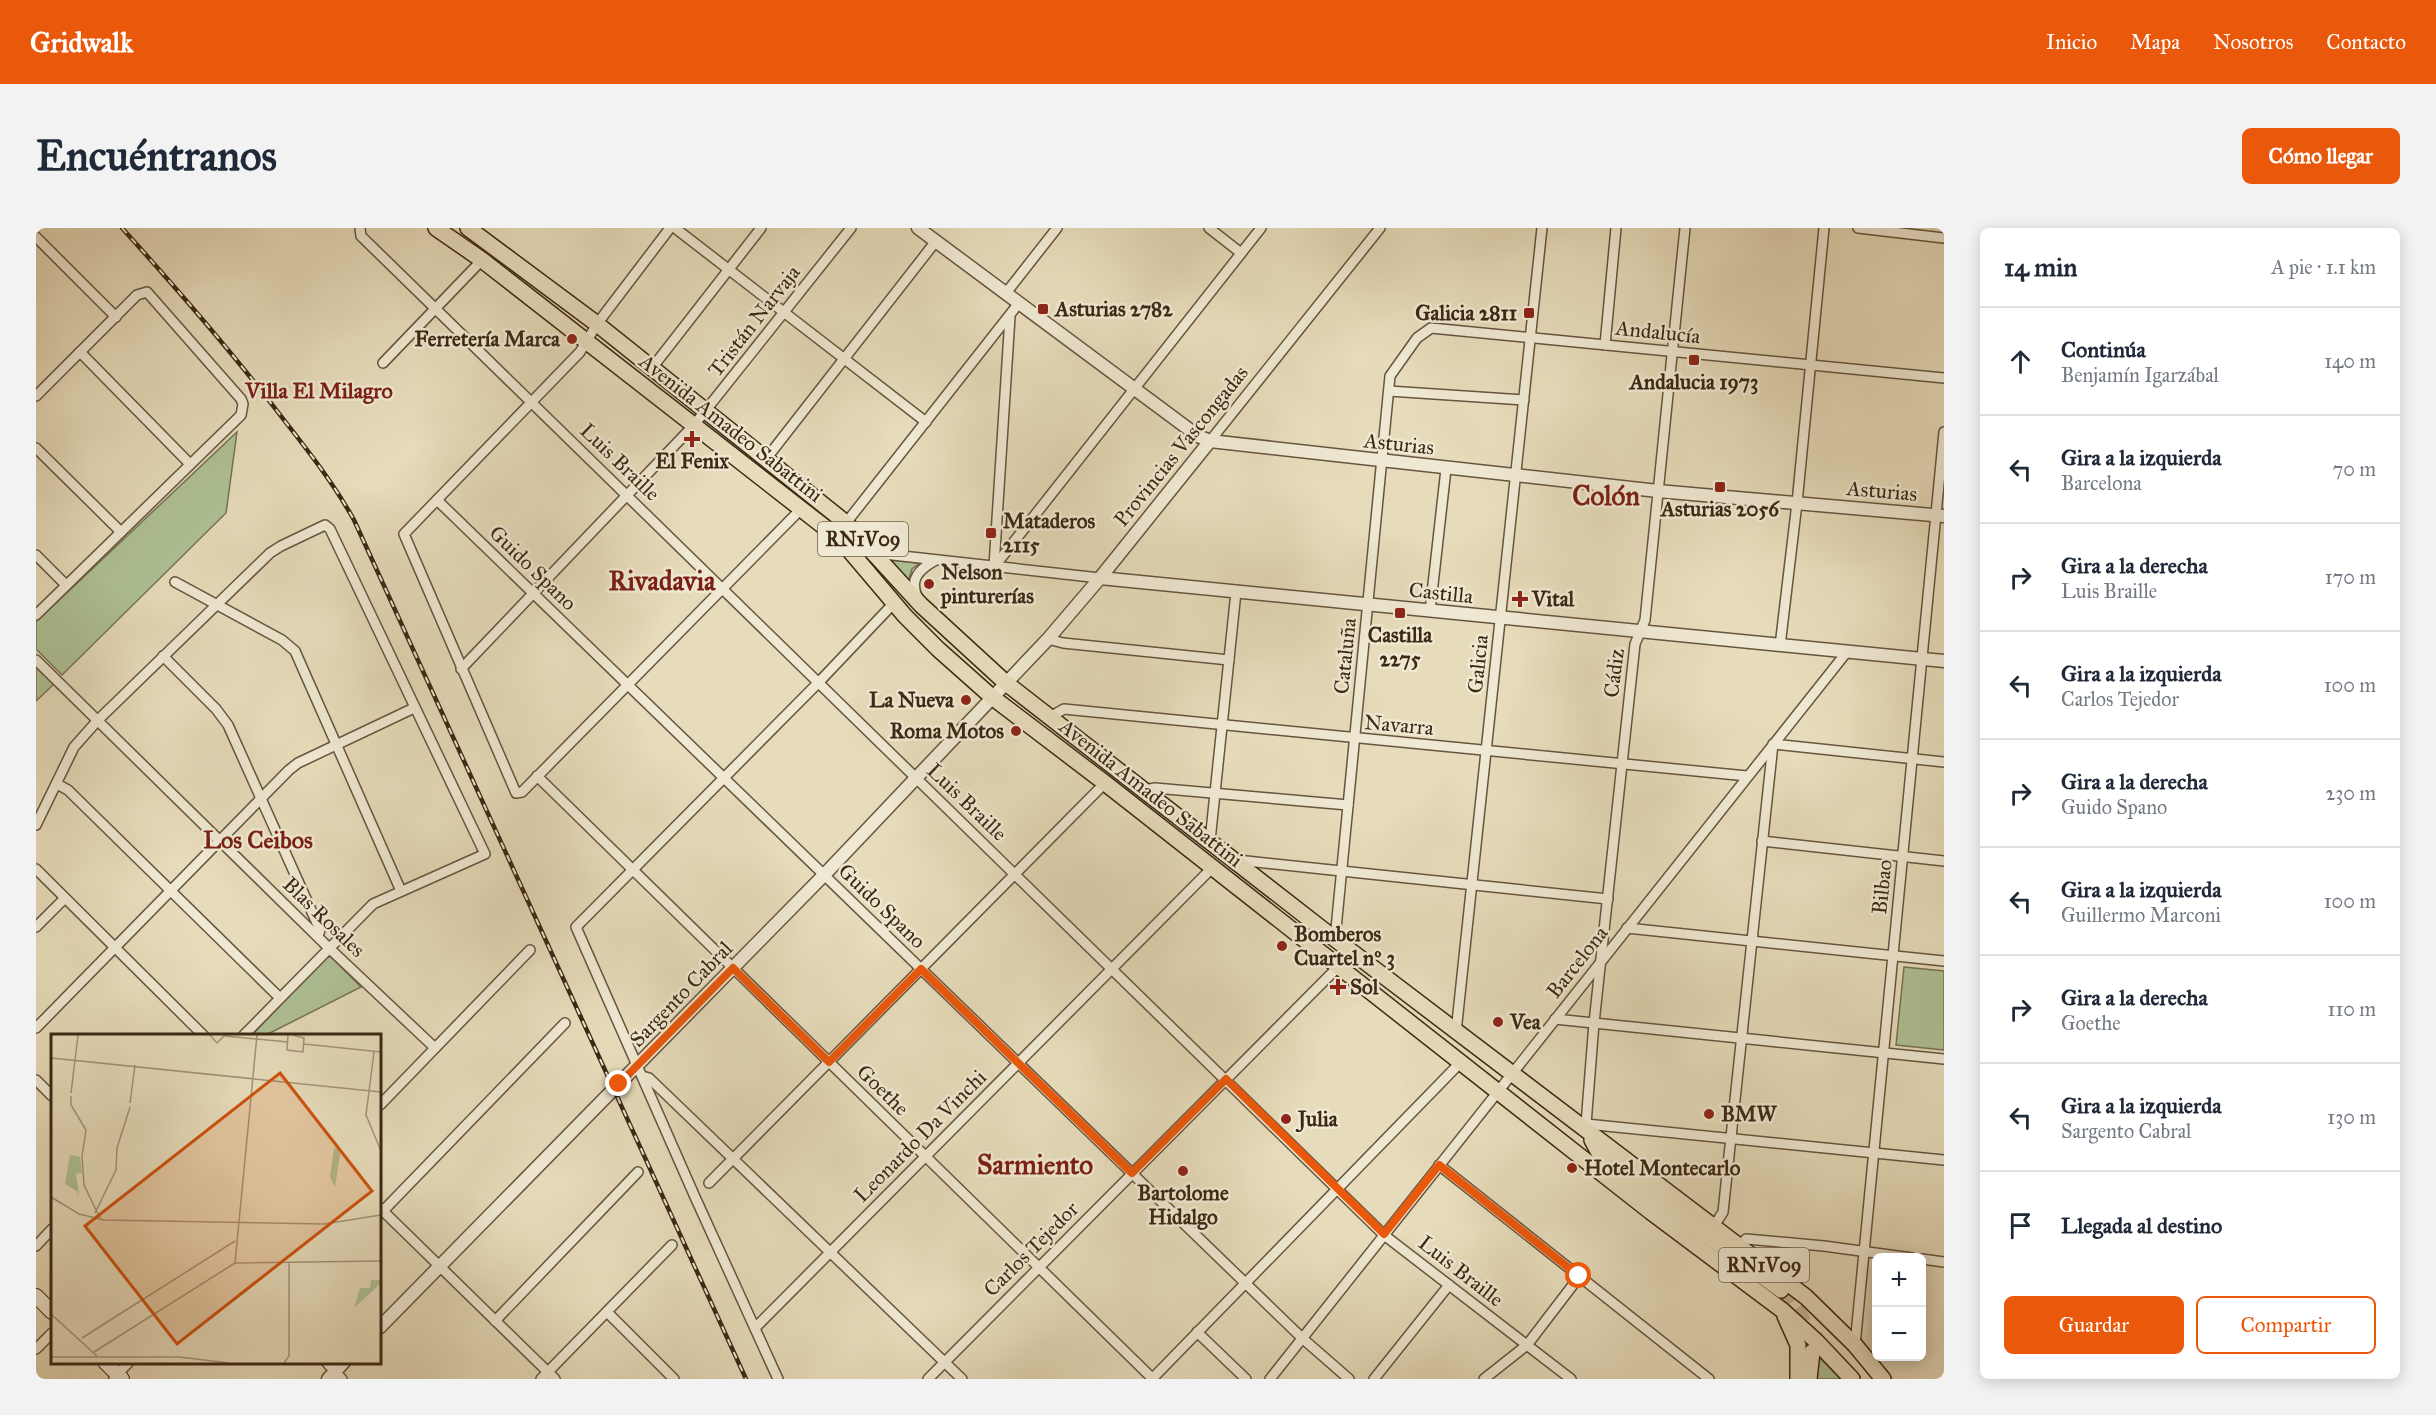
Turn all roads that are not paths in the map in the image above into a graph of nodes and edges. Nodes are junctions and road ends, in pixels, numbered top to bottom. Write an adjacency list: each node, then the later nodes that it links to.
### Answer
1 (360, 228): 25 (street, Luis Braille)
2 (436, 228): 21 (main road, Avenida Amadeo Sabattini / RN1V09)
3 (672, 228): 22 (street); 29 (street)
4 (761, 228): 22 (street)
5 (850, 228): 26 (street, Tristán Narvaja)
6 (918, 228): 19 (street, Asturias)
7 (1057, 228): 23 (street)
8 (1209, 228): 20 (street)
9 (1261, 228): 20 (street)
10 (1380, 228): 50 (street, Provincias Vascongadas)
11 (1542, 228): 30 (street, Galicia)
12 (1616, 228): 32 (street)
13 (1685, 228): 34 (street, Cádiz)
14 (1824, 228): 37 (street)
15 (1858, 228): 18 (street)
16 (472, 230): 29 (main road, Avenida Amadeo Sabattini / RN1V09)
17 (36, 237): 27 (street)
18 (1944, 238)
19 (936, 241): 23 (street, Asturias); 35 (street)
20 (1242, 253): 41 (street)
21 (482, 260): 25 (street); 31 (main road, Avenida Amadeo Sabattini / RN1V09)
22 (729, 270): 26 (street); 38 (street)
23 (1006, 293): 24 (street, Asturias)
24 (1019, 303): 28 (street); 41 (street, Asturias)
25 (436, 308): 36 (street); 45 (street, Luis Braille)
26 (783, 312): 35 (street); 46 (street, Tristán Narvaja)
27 (116, 317): 33 (street); 54 (street)
28 (1010, 317): 47 (street); 68 (street)
29 (597, 324): 31 (street); 38 (main road, Avenida Amadeo Sabattini / RN1V09)
30 (1530, 338): 32 (street, Andalucía); 39 (street, Andalucía); 44 (street, Galicia)
31 (587, 343): 45 (street); 48 (main road, Avenida Amadeo Sabattini / RN1V09)
32 (1605, 345): 34 (street, Andalucía)
33 (80, 352): 43 (street); 54 (street)
34 (1672, 352): 37 (street, Andalucía); 57 (street, Cádiz)
35 (844, 359): 47 (street); 52 (street)
36 (383, 363)
37 (1810, 365): 40 (street, Andalucía); 60 (street)
38 (652, 368): 46 (main road, Avenida Amadeo Sabattini / RN1V09)
39 (1390, 376): 42 (street, Cataluña)
40 (1944, 378)
41 (1134, 388): 50 (street, Asturias); 68 (street)
42 (1389, 391): 44 (street); 53 (street, Cataluña)
43 (36, 396)
44 (1524, 400): 56 (street, Galicia)
45 (532, 401): 58 (street, Luis Braille); 59 (street)
46 (706, 410): 48 (street, Tristán Narvaja); 52 (main road, Avenida Amadeo Sabattini / RN1V09)
47 (926, 422): 63 (street)
48 (694, 425): 58 (street, Tristán Narvaja); 61 (main road, Avenida Amadeo Sabattini / RN1V09)
49 (1944, 432): 62 (street, Bilbao)
50 (1210, 441): 53 (street, Asturias); 69 (street, Provincias Vascongadas)
51 (36, 448): 64 (street)
52 (766, 459): 63 (main road, Avenida Amadeo Sabattini / RN1V09)
53 (1382, 462): 55 (street, Asturias); 78 (street, Cataluña)
54 (190, 464): 64 (street)
55 (1446, 469): 56 (street, Asturias); 79 (street)
56 (1516, 476): 57 (street, Asturias); 81 (street, Galicia)
57 (1658, 491): 60 (street, Asturias); 82 (street, Cádiz)
58 (628, 495): 72 (street, Luis Braille); 74 (street, Tristán Narvaja)
59 (437, 500): 74 (street, Guido Spano); 91 (street)
60 (1797, 503): 62 (street, Asturias); 84 (street)
61 (801, 509): 72 (street); 76 (main road, Avenida Amadeo Sabattini / RN1V09)
62 (1940, 516): 89 (street, Bilbao)
63 (846, 524): 65 (main road, Avenida Amadeo Sabattini / RN1V09)
64 (121, 532): 71 (street)
65 (875, 553): 67 (street, Castilla); 77 (main road, Avenida Amadeo Sabattini / RN1V09)
66 (36, 555): 71 (street)
67 (934, 561): 68 (street, Castilla); 77 (street)
68 (994, 567): 69 (street, Castilla)
69 (1100, 578): 73 (street, Castilla); 83 (street, Provincias Vascongadas)
70 (175, 582): 75 (street)
71 (66, 585): 80 (street)
72 (723, 588): 92 (street, Luis Braille); 94 (street)
73 (1236, 592): 78 (street, Castilla); 88 (street)
74 (534, 594): 91 (street, Tristán Narvaja); 94 (street, Guido Spano)
75 (217, 604): 86 (street); 96 (street); 102 (street)
76 (893, 604): 92 (street); 95 (main road, Avenida Amadeo Sabattini / RN1V09)
77 (921, 605): 93 (main road, Avenida Amadeo Sabattini / RN1V09)
78 (1368, 605): 79 (street, Castilla); 100 (street, Cataluña)
79 (1430, 611): 81 (street, Castilla)
80 (36, 615)
81 (1501, 618): 82 (street, Castilla); 103 (street, Galicia)
82 (1640, 632): 84 (street, Castilla); 106 (street, Cádiz)
83 (1048, 639): 88 (street); 93 (street, Provincias Vascongadas)
84 (1780, 646): 85 (street, Castilla)
85 (1846, 653): 89 (street, Castilla); 101 (street, Barcelona)
86 (164, 656): 98 (street); 115 (street)
87 (36, 660): 98 (street, Blas Rosales)
88 (1229, 660): 99 (street)
89 (1922, 660): 90 (street, Castilla); 104 (street, Bilbao)
90 (1944, 661)
91 (461, 669): 107 (street)
92 (819, 682): 109 (street, Luis Braille); 110 (street)
93 (1006, 683): 95 (street, Sargento Cabral); 97 (main road, Avenida Amadeo Sabattini / RN1V09)
94 (628, 685): 107 (street); 110 (street, Guido Spano)
95 (992, 697): 109 (street, Sargento Cabral); 111 (main road, Avenida Amadeo Sabattini / RN1V09)
96 (414, 708): 102 (street); 131 (street)
97 (1050, 717): 99 (street, Navarra); 113 (main road, Avenida Amadeo Sabattini / RN1V09)
98 (98, 720): 112 (street); 118 (street, Blas Rosales)
99 (1222, 726): 100 (street, Navarra); 114 (street)
100 (1355, 739): 103 (street, Navarra); 116 (street, Cataluña)
101 (1773, 744): 104 (street); 108 (street, Barcelona); 120 (street)
102 (336, 746): 115 (street); 131 (street)
103 (1487, 752): 106 (street, Navarra); 130 (street, Galicia)
104 (1912, 759): 105 (street); 121 (street, Bilbao)
105 (1944, 762)
106 (1622, 764): 108 (street, Navarra); 134 (street, Cádiz)
107 (537, 776): 126 (street, Goethe)
108 (1748, 776): 136 (street, Barcelona)
109 (916, 777): 128 (street, Luis Braille); 129 (street, Sargento Cabral)
110 (724, 778): 126 (street); 129 (street, Guido Spano)
111 (1105, 783): 124 (main road, Avenida Amadeo Sabattini / RN1V09); 128 (street)
112 (57, 784): 117 (street); 132 (street)
113 (1145, 790): 114 (street); 119 (main road, Avenida Amadeo Sabattini / RN1V09)
114 (1215, 793): 116 (street); 119 (street)
115 (262, 798): 118 (street); 137 (street)
116 (1348, 805): 127 (street, Cataluña)
117 (36, 825)
118 (220, 841): 132 (street); 137 (street, Blas Rosales)
119 (1210, 841): 122 (main road, Avenida Amadeo Sabattini / RN1V09)
120 (1762, 841): 121 (street); 139 (street)
121 (1903, 857): 123 (street); 143 (street, Bilbao)
122 (1233, 859): 127 (street); 138 (main road, Avenida Amadeo Sabattini / RN1V09)
123 (1944, 861)
124 (1212, 868): 146 (main road, Avenida Amadeo Sabattini / RN1V09); 148 (street, Leonardo Da Vinchi)
125 (36, 869): 133 (street)
126 (632, 870): 147 (street, Goethe); 165 (street)
127 (1342, 871): 130 (street); 138 (street, Cataluña)
128 (1015, 873): 148 (street, Luis Braille); 149 (street)
129 (824, 875): 147 (street, Sargento Cabral); 149 (street, Guido Spano)
130 (1473, 884): 134 (street); 155 (street, Galicia)
131 (401, 891): 141 (street)
132 (170, 893): 140 (street); 150 (street)
133 (65, 898): 135 (street); 140 (street)
134 (1608, 898): 144 (street, Cádiz)
135 (36, 927)
136 (1627, 928): 139 (street); 144 (street, Barcelona)
137 (318, 936): 141 (street, Blas Rosales)
138 (1335, 939): 155 (main road, Avenida Amadeo Sabattini / RN1V09)
139 (1751, 940): 143 (street); 158 (street)
140 (116, 948): 154 (street); 156 (street)
141 (329, 948): 150 (street); 159 (street, Blas Rosales)
142 (530, 950): 159 (street)
143 (1893, 955): 145 (street); 160 (street, Bilbao)
144 (1601, 961): 151 (street, Barcelona); 153 (street, Cádiz)
145 (1944, 961)
146 (1338, 966): 164 (main road, Avenida Amadeo Sabattini / RN1V09); 167 (street, Carlos Tejedor)
147 (733, 968): 162 (street, Goethe); 165 (street, Sargento Cabral)
148 (1112, 968): 163 (street, Leonardo Da Vinchi); 167 (street, Luis Braille)
149 (921, 969): 162 (street); 163 (street, Guido Spano)
150 (280, 998): 157 (street)
151 (1555, 1019): 153 (street); 166 (street, Barcelona)
152 (565, 1023): 183 (street)
153 (1594, 1023): 158 (street); 172 (street, Cádiz)
154 (36, 1028)
155 (1456, 1032): 166 (main road, Avenida Amadeo Sabattini / RN1V09)
156 (203, 1034)
157 (244, 1034)
158 (1742, 1039): 160 (street); 173 (street)
159 (435, 1048): 170 (street)
160 (1883, 1053): 161 (street); 174 (street, Bilbao)
161 (1944, 1059)
162 (829, 1062): 175 (street, Goethe); 176 (street)
163 (1018, 1063): 175 (street, Leonardo Da Vinchi); 180 (street, Guido Spano)
164 (1460, 1063): 169 (main road, Avenida Amadeo Sabattini / RN1V09); 182 (street)
165 (640, 1071): 176 (street); 195 (street, Sargento Cabral); 207 (street)
166 (1511, 1074): 169 (street, Barcelona); 172 (main road, Avenida Amadeo Sabattini / RN1V09)
167 (1226, 1079): 180 (street, Carlos Tejedor); 182 (street, Luis Braille)
168 (36, 1080): 171 (street)
169 (1497, 1093): 178 (street, Barcelona); 202 (main road, Avenida Amadeo Sabattini / RN1V09)
170 (383, 1094)
171 (51, 1095)
172 (1586, 1129): 173 (street); 184 (main road, Avenida Amadeo Sabattini / RN1V09); 200 (main road)
173 (1732, 1139): 174 (street); 184 (street)
174 (1874, 1153): 177 (street); 190 (street, Bilbao)
175 (926, 1156): 191 (street, Leonardo Da Vinchi); 196 (street, Goethe)
176 (733, 1158): 181 (street); 191 (street)
177 (1944, 1160)
178 (1439, 1165): 186 (street, Barcelona); 197 (street)
179 (638, 1172): 205 (street)
180 (1132, 1173): 196 (street, Carlos Tejedor); 198 (street, Guido Spano)
181 (709, 1183)
182 (1337, 1188): 186 (street, Luis Braille); 198 (street)
183 (381, 1209): 195 (street)
184 (1714, 1226): 188 (main road, Avenida Amadeo Sabattini / RN1V09)
185 (51, 1230): 189 (street)
186 (1384, 1234): 199 (street, Luis Braille); 210 (street, Barcelona)
187 (672, 1245): 204 (street)
188 (1740, 1245): 190 (street); 212 (main road, Avenida Amadeo Sabattini / RN1V09)
189 (36, 1246)
190 (1864, 1251): 192 (street); 212 (street, Bilbao)
191 (831, 1252): 207 (street, Leonardo Da Vinchi); 215 (street)
192 (1880, 1253)
193 (1926, 1260): 194 (street)
194 (1944, 1262)
195 (440, 1266): 205 (street); 206 (street, Sargento Cabral)
196 (1039, 1268): 215 (street, Carlos Tejedor); 228 (street, Goethe)
197 (1579, 1276): 211 (street); 235 (street)
198 (1245, 1282): 208 (street); 210 (street, Guido Spano)
199 (1449, 1285): 211 (street, Luis Braille); 232 (street)
200 (1782, 1291)
201 (36, 1296): 203 (main road)
202 (1782, 1310): 236 (main road); 238 (main road, Avenida Amadeo Sabattini / RN1V09)
203 (51, 1311)
204 (607, 1312): 220 (street); 224 (street)
205 (495, 1321): 220 (street)
206 (381, 1326)
207 (755, 1328): 225 (street)
208 (1197, 1332): 228 (street); 229 (street)
209 (51, 1334): 213 (street)
210 (1302, 1338): 230 (street, Barcelona); 231 (street, Guido Spano)
211 (1527, 1345): 233 (street); 234 (street, Luis Braille)
212 (1855, 1345): 239 (main road, Avenida Amadeo Sabattini / RN1V09)
213 (36, 1349)
214 (1812, 1352): 237 (main road)
215 (944, 1363): 226 (street, Carlos Tejedor); 227 (street)
216 (106, 1364): 222 (main road)
217 (128, 1364): 222 (street)
218 (327, 1364): 221 (street)
219 (343, 1364): 221 (street)
220 (544, 1375): 223 (street)
221 (335, 1377)
222 (117, 1378)
223 (555, 1379)
224 (674, 1379)
225 (778, 1379)
226 (928, 1379)
227 (962, 1379)
228 (1152, 1379)
229 (1246, 1379)
230 (1270, 1379)
231 (1349, 1379)
232 (1374, 1379)
233 (1484, 1379)
234 (1571, 1379)
235 (1709, 1379)
236 (1798, 1379)
237 (1809, 1379)
238 (1852, 1379)
239 (1883, 1379)

